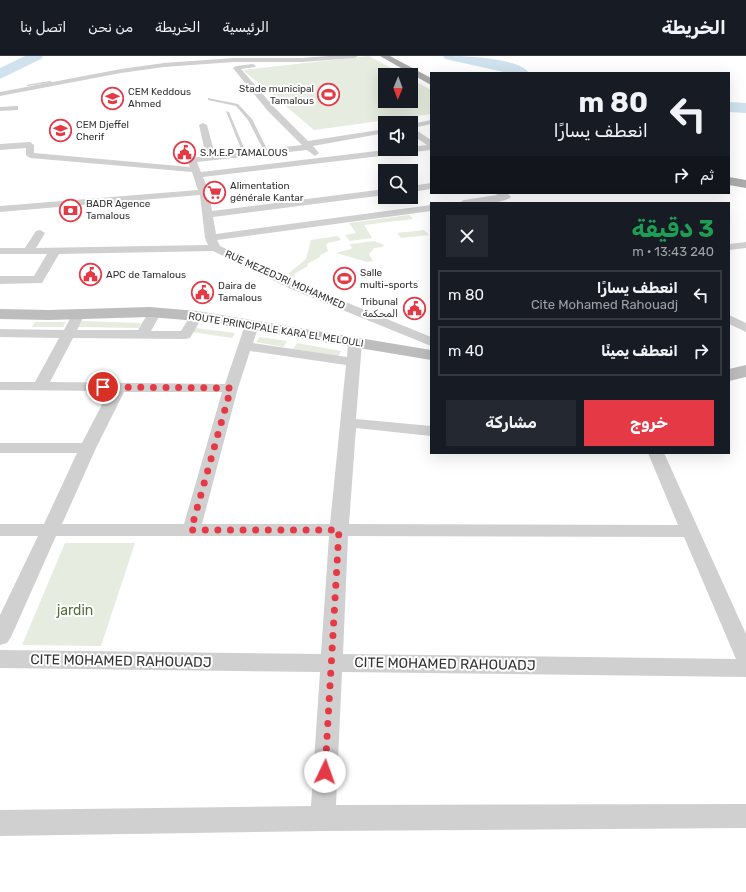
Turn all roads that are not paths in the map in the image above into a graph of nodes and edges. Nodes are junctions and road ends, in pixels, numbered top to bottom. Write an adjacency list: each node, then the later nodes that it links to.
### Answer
1 (355, 56): 3 (street)
2 (384, 56): 5 (main road)
3 (302, 60): 6 (street); 19 (street)
4 (45, 79): 6 (lane)
5 (430, 81)
6 (51, 83): 7 (lane); 8 (street)
7 (28, 85)
8 (0, 94)
9 (209, 99): 22 (lane)
10 (16, 108): 11 (street)
11 (0, 109)
12 (227, 112): 23 (lane)
13 (430, 122): 15 (street)
14 (203, 124): 24 (street)
15 (418, 125)
16 (378, 132): 19 (street)
17 (418, 136): 18 (street)
18 (430, 145)
19 (308, 146): 22 (street); 25 (street)
20 (430, 146): 25 (street)
21 (0, 147): 26 (street)
22 (268, 152): 23 (street)
23 (245, 154): 24 (street)
24 (211, 158): 26 (street)
25 (322, 160): 26 (street)
26 (196, 168): 31 (street)
27 (730, 181): 28 (main road)
28 (746, 184)
29 (430, 186): 30 (street)
30 (418, 188)
31 (204, 192): 37 (street); 38 (street)
32 (378, 193): 38 (street)
33 (503, 195): 34 (street); 35 (street)
34 (469, 202)
35 (515, 202)
36 (430, 208): 40 (street)
37 (0, 209)
38 (207, 215): 40 (street)
39 (40, 233): 44 (street)
40 (213, 243): 45 (street); 60 (street, RUE MEZEDJRI MOHAMMED)
41 (746, 246): 42 (street)
42 (730, 247)
43 (0, 251): 44 (street)
44 (28, 251): 45 (street)
45 (55, 251): 46 (street)
46 (0, 280)
47 (155, 313): 49 (main road, ROUTE PRINCIPALE KARA EL MELOULI); 51 (main road, ROUTE PRINCIPALE KARA EL MELOULI); 58 (street)
48 (0, 314): 50 (main road, ROUTE PRINCIPALE KARA EL MELOULI)
49 (79, 314): 50 (main road, ROUTE PRINCIPALE KARA EL MELOULI); 57 (street)
50 (32, 315): 56 (street)
51 (197, 316): 53 (main road, ROUTE PRINCIPALE KARA EL MELOULI); 58 (street)
52 (730, 319): 54 (street)
53 (252, 325): 59 (main road, ROUTE PRINCIPALE KARA EL MELOULI); 61 (street)
54 (746, 328)
55 (0, 333): 56 (street)
56 (20, 333): 57 (street)
57 (69, 334): 58 (street); 67 (street)
58 (142, 335)
59 (355, 342): 62 (main road, ROUTE PRINCIPALE KARA EL MELOULI); 63 (street)
60 (430, 342)
61 (245, 346): 63 (street); 69 (street)
62 (430, 355)
63 (353, 362): 70 (street)
64 (746, 371): 65 (main road)
65 (730, 376)
66 (0, 386): 67 (street)
67 (40, 386): 68 (street)
68 (118, 387): 69 (street); 73 (street)
69 (231, 388): 77 (street)
70 (349, 423): 71 (street); 78 (street)
71 (430, 431)
72 (0, 448): 73 (street)
73 (88, 448): 76 (street)
74 (656, 454): 79 (street)
75 (0, 530): 76 (street)
76 (51, 530): 77 (street); 80 (street)
77 (191, 530): 78 (street)
78 (339, 530): 79 (street); 83 (street)
79 (691, 531): 81 (street)
80 (0, 636)
81 (746, 658)
82 (0, 659): 83 (street, CITE MOHAMED RAHOUADJ)
83 (331, 663): 84 (street, CITE MOHAMED RAHOUADJ); 86 (street)
84 (746, 668)
85 (746, 816): 86 (street)
86 (322, 818): 87 (street)
87 (0, 822)

